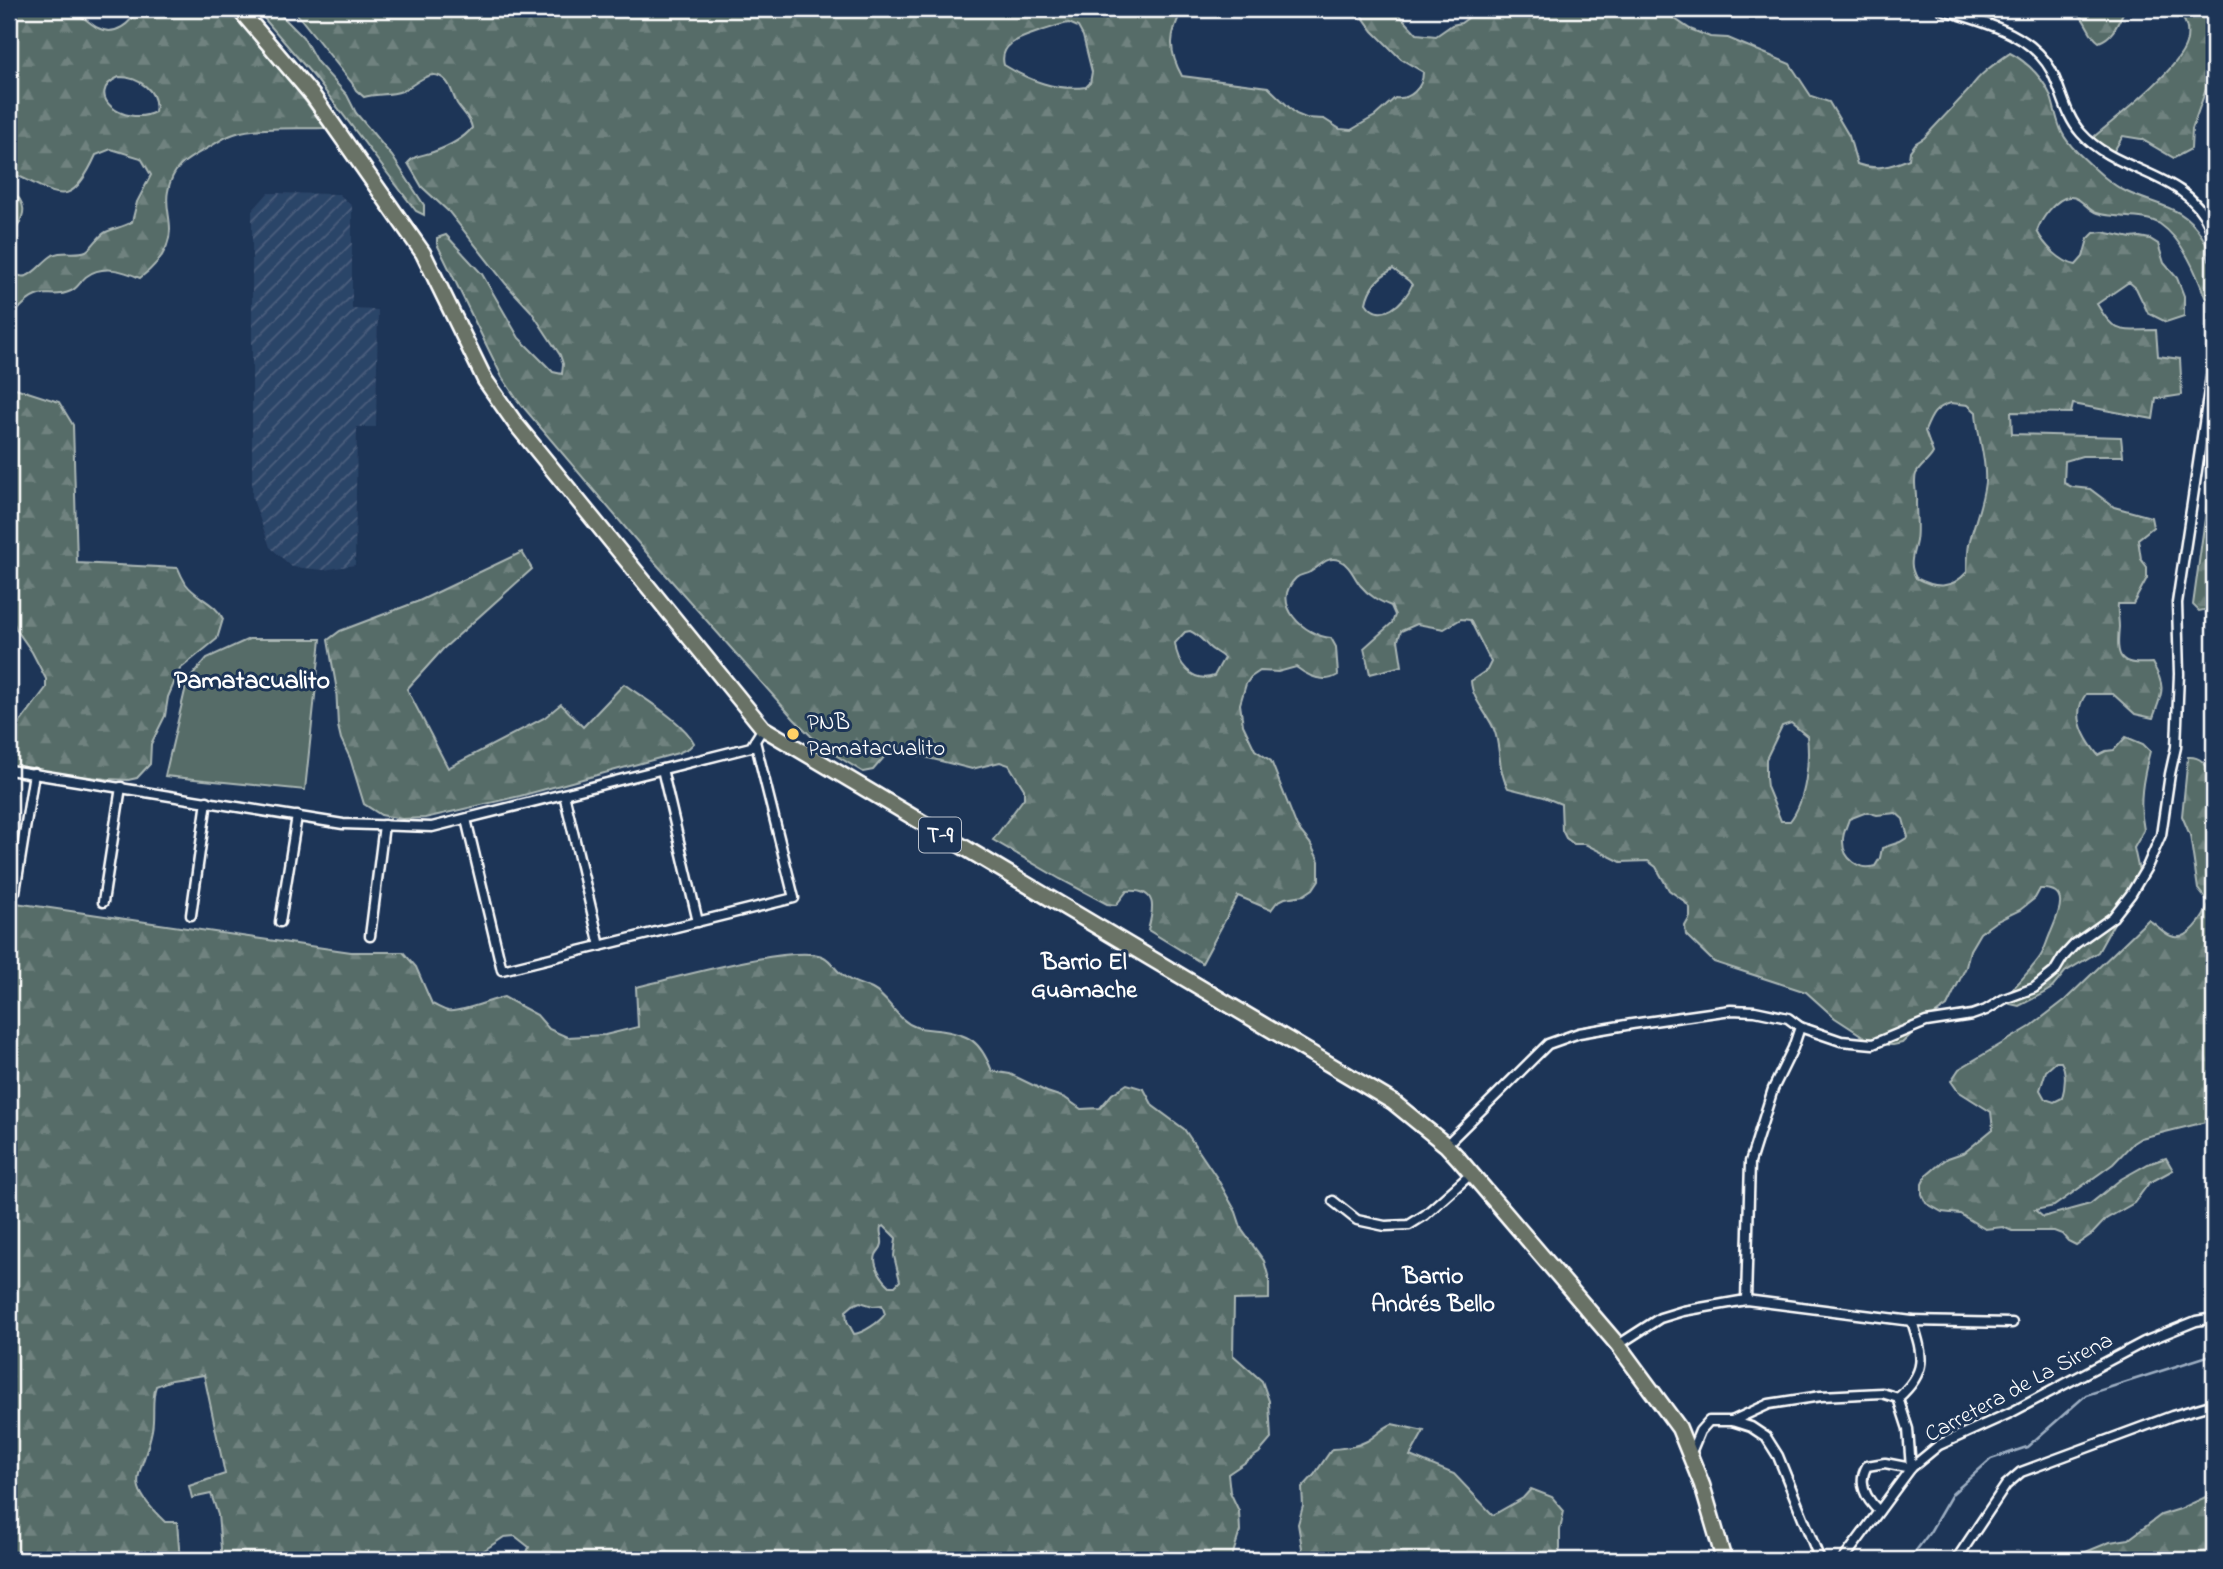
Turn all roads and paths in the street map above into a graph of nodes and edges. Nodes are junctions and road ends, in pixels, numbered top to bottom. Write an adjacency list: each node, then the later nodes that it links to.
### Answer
1 (239, 9): 5 (highway, T-9)
2 (1941, 9): 3 (street)
3 (2214, 257)
4 (2214, 357): 22 (street)
5 (759, 734): 6 (street); 19 (street); 23 (highway, T-9)
6 (662, 769): 10 (street); 19 (street)
7 (9, 770): 8 (street)
8 (34, 773): 9 (street); 15 (street)
9 (121, 787): 11 (street); 16 (street)
10 (564, 794): 13 (street); 21 (street)
11 (207, 802): 12 (street); 17 (street)
12 (297, 816): 14 (street); 18 (street)
13 (466, 819): 14 (street); 21 (street)
14 (384, 825): 20 (street)
15 (15, 891)
16 (103, 902)
17 (191, 915)
18 (280, 922)
19 (698, 922): 21 (street)
20 (370, 936)
21 (600, 946)
22 (1800, 1027): 23 (street); 26 (street)
23 (1446, 1145): 24 (highway, T-9)
24 (1471, 1174): 25 (street); 30 (highway, T-9)
25 (1333, 1201)
26 (1746, 1300): 28 (street); 30 (street)
27 (2214, 1318): 35 (street, Carretera de La Sirena)
28 (1912, 1321): 29 (street); 31 (street)
29 (2012, 1323)
30 (1618, 1345): 34 (highway, T-9)
31 (1898, 1398): 33 (street); 35 (street)
32 (2214, 1404): 40 (street)
33 (1732, 1421): 34 (street); 38 (street)
34 (1690, 1455): 37 (highway, T-9)
35 (1911, 1468): 36 (street, Carretera de La Sirena); 36 (street)
36 (1879, 1511): 39 (street, Carretera de La Sirena)
37 (1724, 1560)
38 (1819, 1560)
39 (1843, 1560)
40 (1956, 1560)

